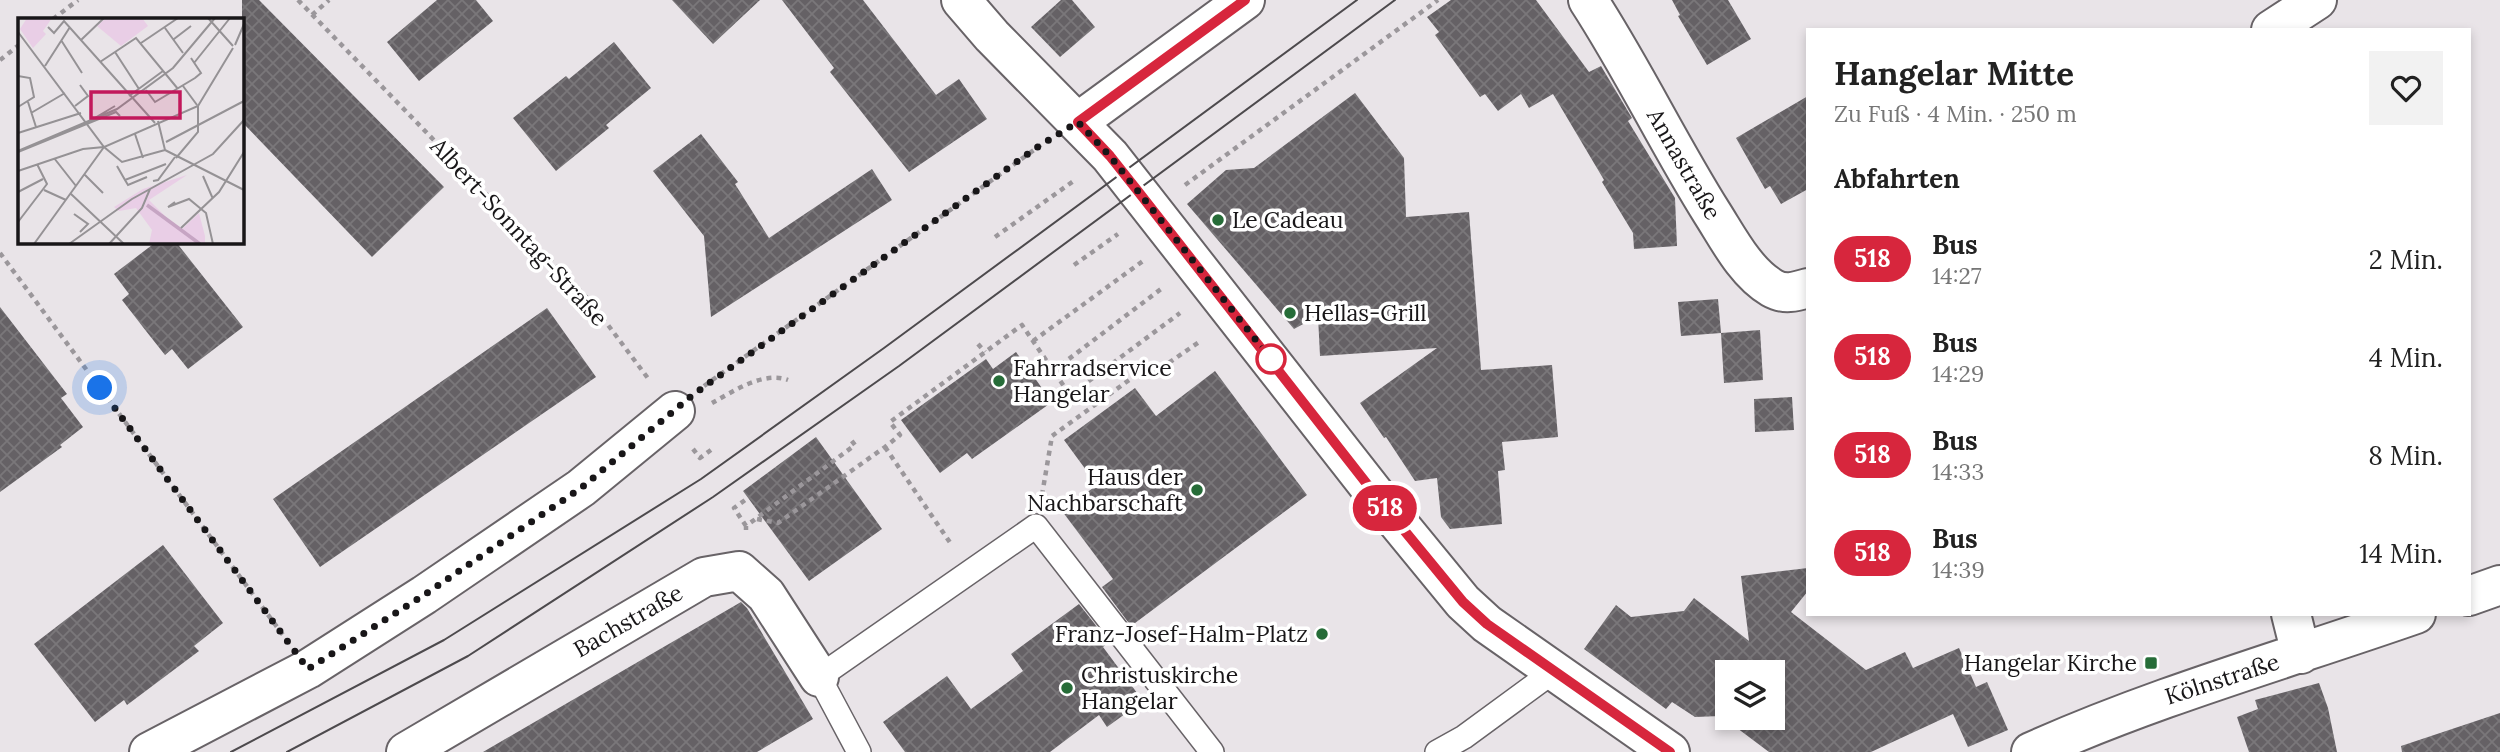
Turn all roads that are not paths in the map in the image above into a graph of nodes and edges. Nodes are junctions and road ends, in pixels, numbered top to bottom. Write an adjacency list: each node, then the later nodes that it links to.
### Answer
1 (961, 0): 6 (street)
2 (1245, 0): 6 (street)
3 (1588, 0): 7 (street, Annastraße)
4 (2317, 0): 5 (street)
5 (2274, 28)
6 (1078, 122): 14 (street)
7 (1806, 289)
8 (675, 411): 16 (street)
9 (2500, 585): 10 (street)
10 (2471, 595)
11 (2292, 616): 13 (street)
12 (2410, 616): 13 (street, Kölnstraße)
13 (2301, 654): 22 (street, Kölnstraße)
14 (1554, 671): 20 (lane); 21 (street)
15 (819, 677): 17 (street, Bachstraße); 18 (lane); 19 (lane)
16 (149, 752)
17 (407, 752)
18 (859, 752)
19 (1212, 752)
20 (1437, 752)
21 (1670, 752)
22 (2031, 752)

